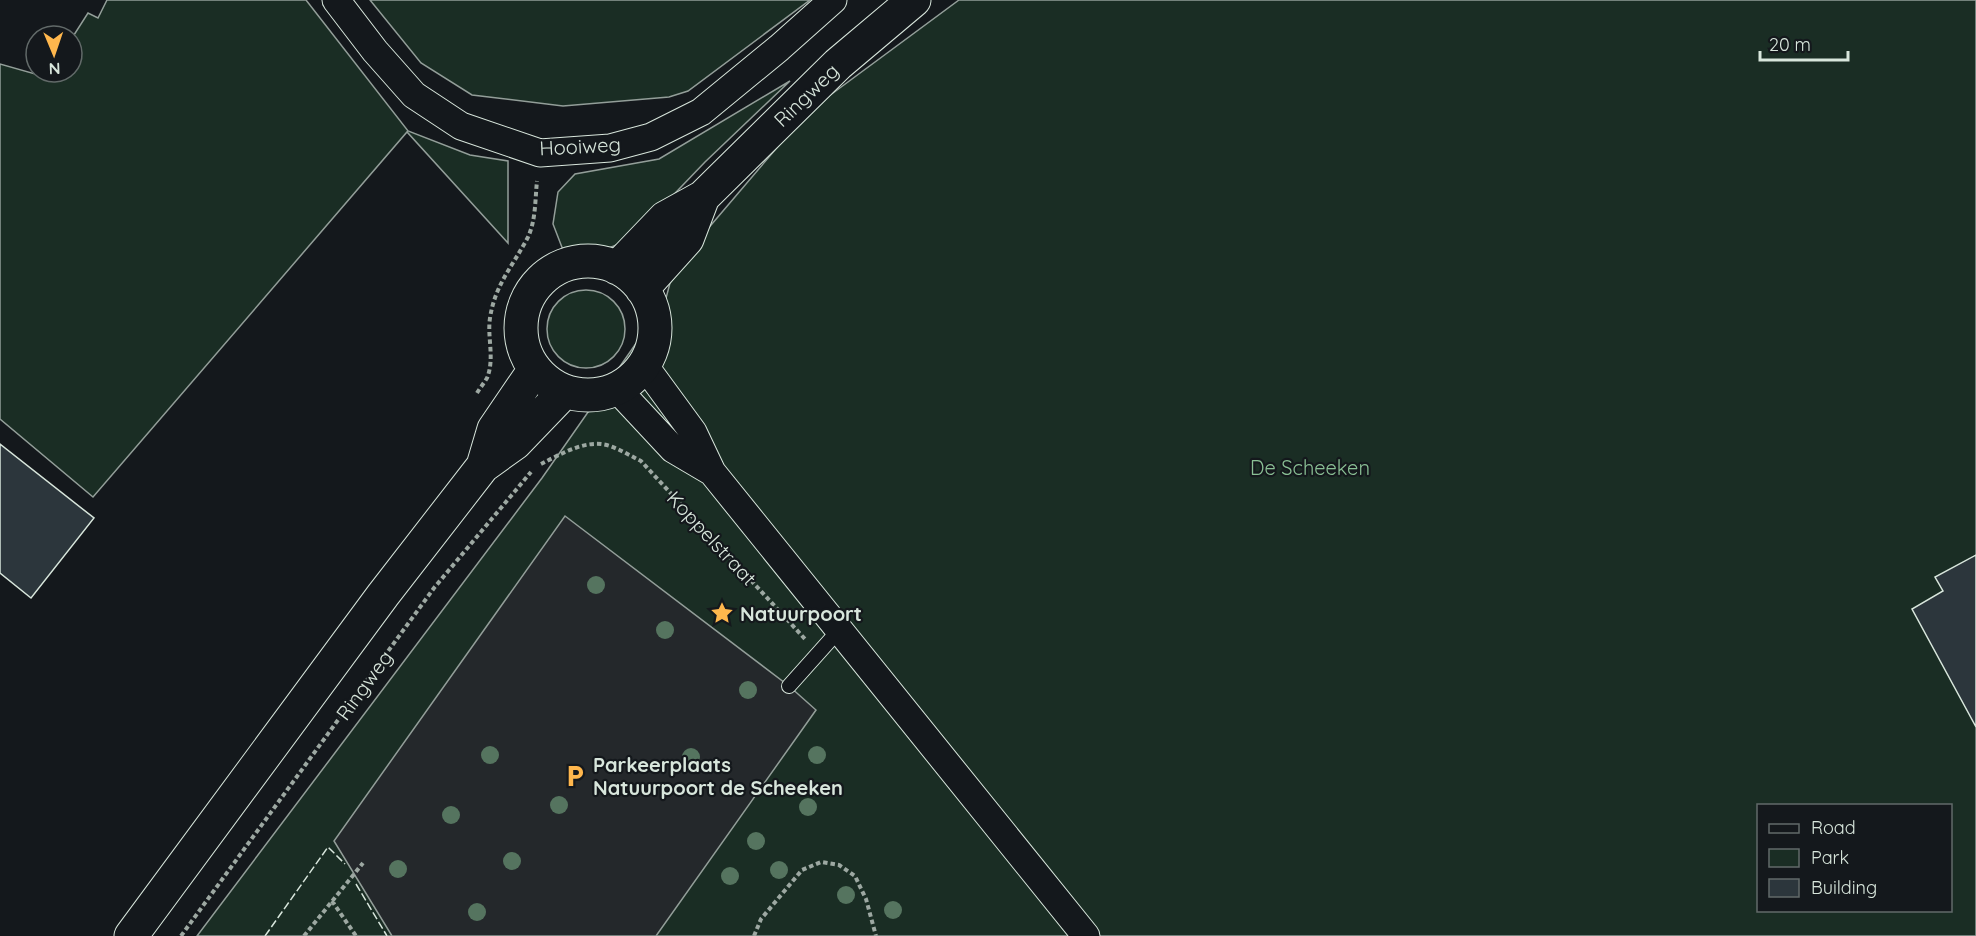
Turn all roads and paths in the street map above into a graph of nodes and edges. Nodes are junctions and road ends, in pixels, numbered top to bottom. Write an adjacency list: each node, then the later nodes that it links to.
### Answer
1 (336, 0): 4 (street, Hooiweg)
2 (833, 0): 4 (street, Hooiweg)
3 (914, 0): 5 (main road, Ringweg)
4 (540, 153): 12 (path)
5 (703, 197): 6 (main road, Ringweg); 7 (main road, Ringweg)
6 (617, 268): 7 (main road); 9 (main road)
7 (642, 289): 8 (main road)
8 (644, 365): 10 (main road); 15 (street, Koppelstraat)
9 (535, 369): 11 (main road); 12 (main road, Ringweg)
10 (616, 389): 11 (main road); 15 (street, Koppelstraat)
11 (566, 391): 13 (main road, Ringweg)
12 (494, 429): 13 (main road, Ringweg)
13 (483, 466): 21 (main road, Ringweg)
14 (537, 466): 17 (path, Koppelstraat); 22 (path, Ringweg)
15 (712, 472): 16 (street, Koppelstraat)
16 (840, 628): 17 (lane); 27 (street, Koppelstraat)
17 (819, 653): 18 (lane)
18 (789, 686)
19 (363, 863): 20 (path)
20 (332, 901): 23 (path); 24 (path)
21 (131, 936)
22 (181, 936)
23 (304, 936)
24 (356, 936)
25 (754, 936): 26 (path)
26 (876, 936)
27 (1086, 936)

